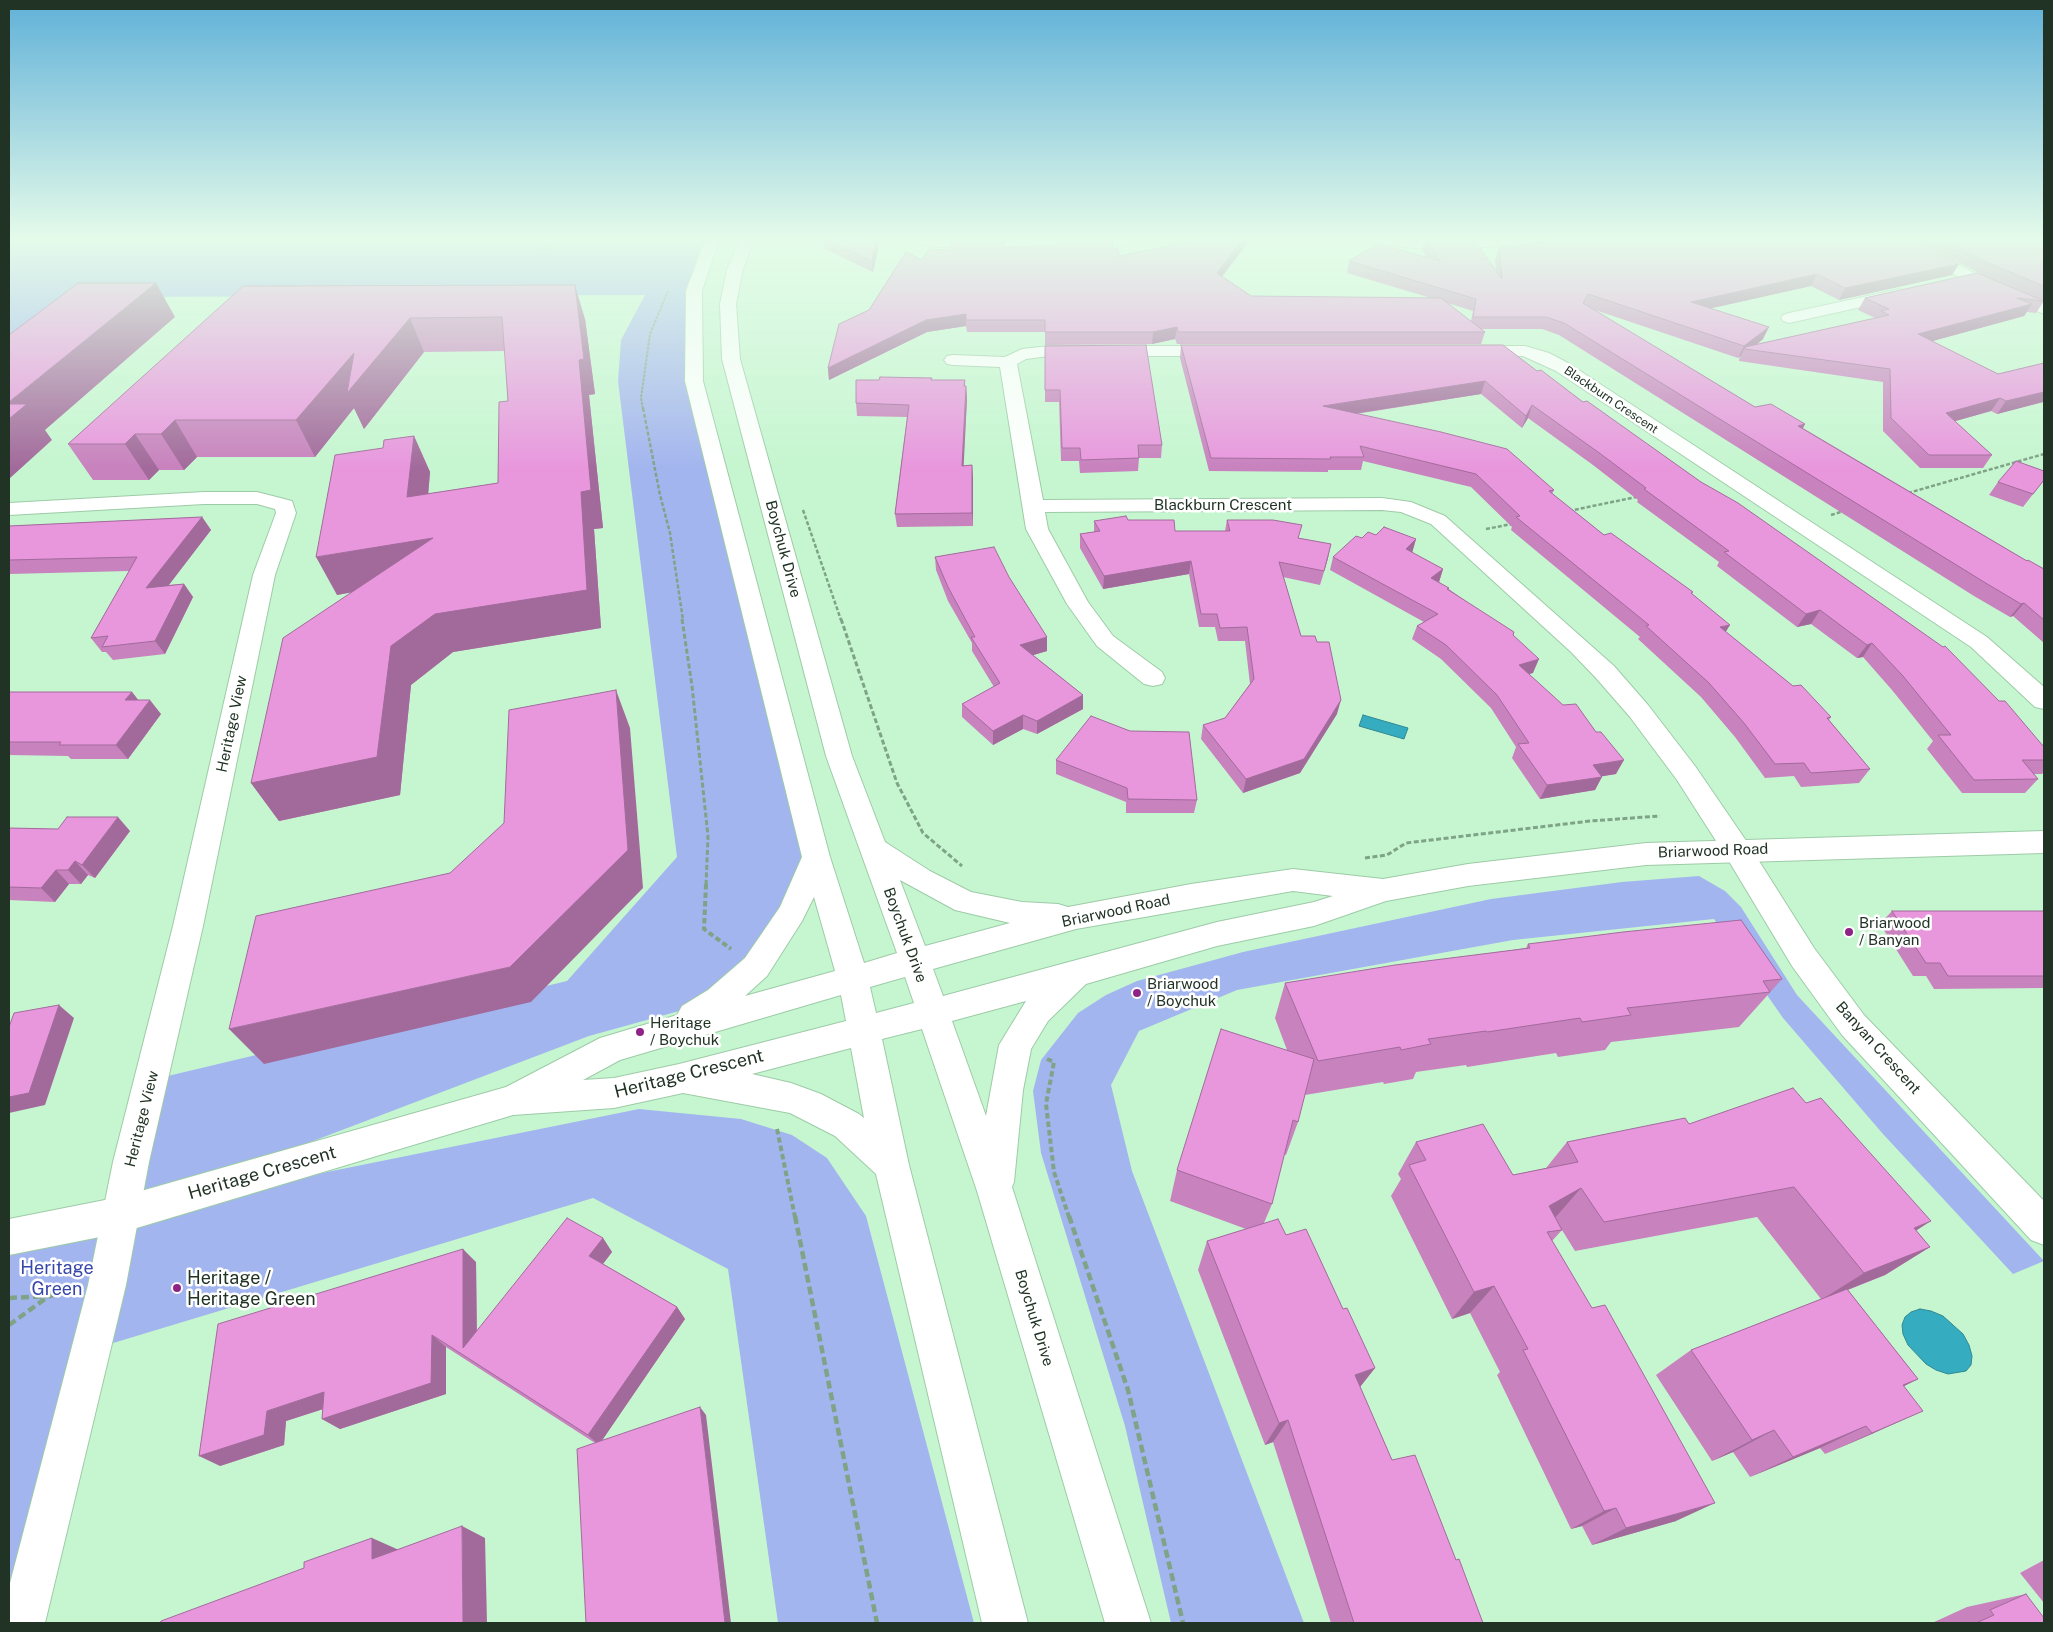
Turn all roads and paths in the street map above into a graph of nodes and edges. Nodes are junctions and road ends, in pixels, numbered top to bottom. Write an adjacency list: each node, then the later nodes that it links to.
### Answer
1 (657, 316): 30 (path)
2 (694, 316): 26 (street)
3 (729, 316): 24 (street, Boychuk Drive)
4 (1797, 316): 5 (street)
5 (1789, 318)
6 (1237, 351): 9 (street)
7 (1455, 351): 22 (street, Blackburn Crescent)
8 (953, 360): 9 (street)
9 (1008, 362): 14 (street)
10 (2044, 454): 12 (path)
11 (1643, 495): 17 (path)
12 (1901, 495)
13 (802, 506): 27 (path)
14 (1034, 506): 21 (street); 25 (street, Blackburn Crescent)
15 (9, 509): 43 (street, Heritage View)
16 (1844, 511): 18 (path)
17 (1567, 512)
18 (1825, 516)
19 (1519, 522): 20 (path)
20 (1481, 530)
21 (1153, 678)
22 (2044, 701)
23 (2044, 842): 25 (street, Briarwood Road)
24 (872, 848): 29 (street); 31 (street, Boychuk Drive)
25 (1737, 850): 28 (street, Briarwood Road); 44 (street, Banyan Crescent)
26 (816, 857): 30 (street); 33 (street)
27 (968, 871)
28 (1385, 890): 29 (street, Briarwood Road); 32 (street, Briarwood Road)
29 (1076, 917): 31 (street, Briarwood Road)
30 (764, 957): 36 (street)
31 (915, 961): 33 (street, Briarwood Road); 34 (street, Boychuk Drive)
32 (1077, 974): 34 (street, Briarwood Road); 37 (street)
33 (853, 978): 35 (street); 36 (street, Heritage Crescent)
34 (932, 1011): 35 (street, Briarwood Road); 42 (street, Boychuk Drive)
35 (863, 1029): 38 (street, Heritage Crescent); 41 (street)
36 (666, 1032): 39 (street, Heritage Crescent)
37 (1015, 1045): 42 (street); 52 (path)
38 (679, 1079): 39 (street, Heritage Crescent); 41 (street)
39 (513, 1100): 43 (street, Heritage Crescent)
40 (777, 1126): 49 (path)
41 (890, 1165): 50 (street)
42 (995, 1191): 51 (street, Boychuk Drive)
43 (120, 1215): 45 (street, Heritage Crescent); 48 (street)
44 (2044, 1227)
45 (9, 1237)
46 (9, 1298): 47 (path)
47 (9, 1325)
48 (22, 1623)
49 (877, 1623)
50 (1005, 1623)
51 (1128, 1623)
52 (1183, 1623)

